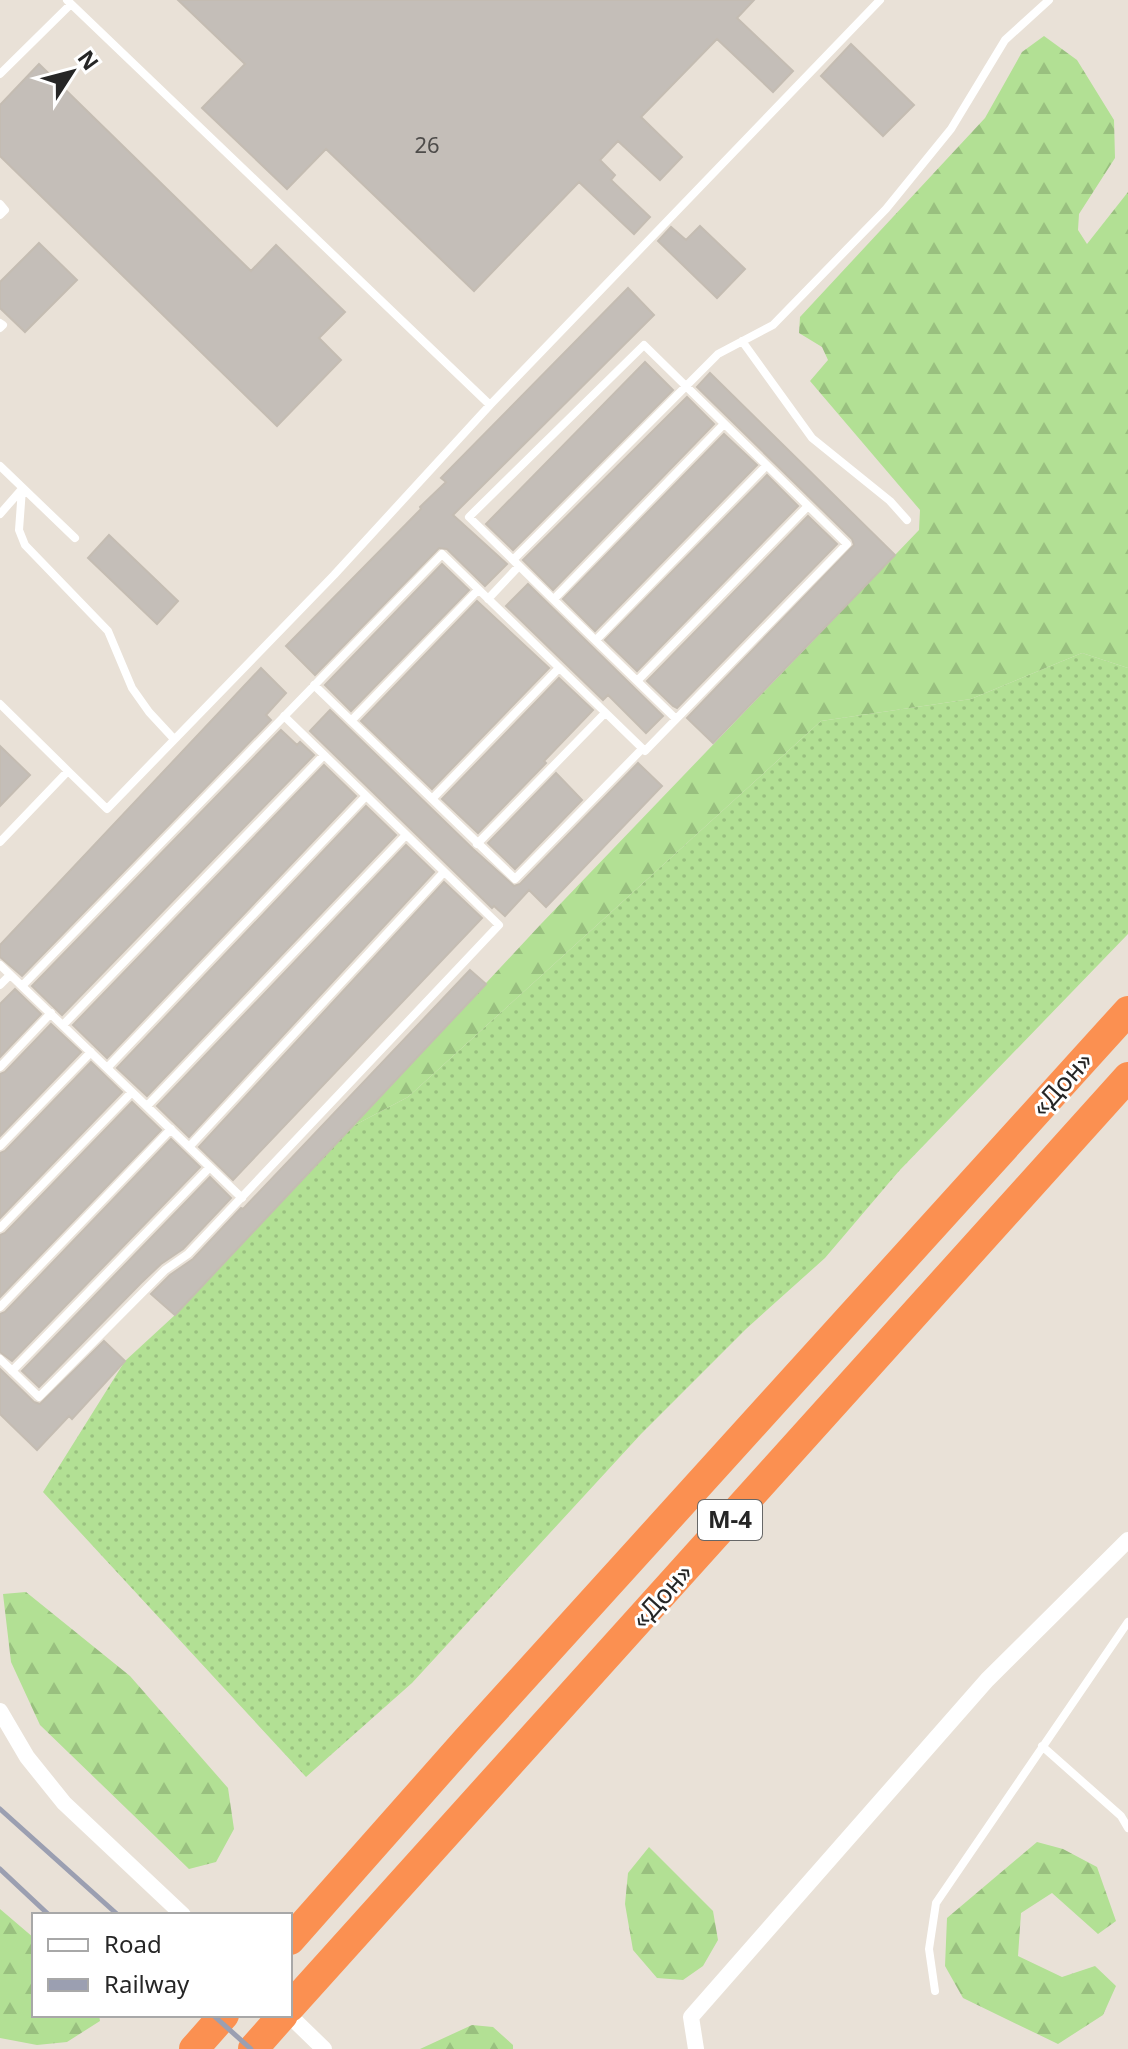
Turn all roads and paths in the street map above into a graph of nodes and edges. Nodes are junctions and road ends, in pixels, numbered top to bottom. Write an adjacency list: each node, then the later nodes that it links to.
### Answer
1 (880, 0): 9 (lane)
2 (1049, 0): 7 (lane)
3 (69, 2): 4 (lane); 9 (lane)
4 (0, 74)
5 (0, 204): 6 (lane)
6 (0, 215)
7 (742, 341): 8 (lane); 16 (lane)
8 (685, 386): 10 (lane); 18 (lane); 18 (lane)
9 (490, 405): 31 (lane)
10 (724, 424): 12 (lane); 21 (lane)
11 (0, 466): 13 (lane)
12 (766, 466): 14 (lane); 22 (lane)
13 (22, 489): 15 (lane); 17 (lane); 31 (lane)
14 (808, 506): 24 (lane); 29 (lane)
15 (0, 514)
16 (907, 520)
17 (75, 538)
18 (516, 563): 20 (lane); 21 (lane)
19 (478, 590): 20 (lane); 25 (lane); 30 (lane)
20 (488, 599): 23 (lane)
21 (554, 599): 22 (lane)
22 (596, 640): 24 (lane)
23 (559, 668): 27 (lane); 36 (lane)
24 (637, 681): 29 (lane)
25 (314, 685): 28 (lane); 30 (lane)
26 (0, 704): 34 (lane)
27 (605, 713): 32 (lane); 39 (lane)
28 (284, 716): 33 (lane); 44 (lane)
29 (676, 719): 32 (lane)
30 (351, 721): 36 (lane)
31 (174, 739): 34 (lane)
32 (642, 749): 39 (lane)
33 (324, 755): 35 (lane); 47 (lane)
34 (68, 771): 38 (lane)
35 (366, 796): 37 (lane); 50 (lane)
36 (432, 799): 39 (lane)
37 (406, 835): 40 (lane); 53 (lane)
38 (0, 842)
39 (477, 844)
40 (444, 872): 56 (lane); 58 (lane)
41 (0, 965): 42 (lane)
42 (10, 975): 43 (lane); 44 (lane)
43 (0, 985)
44 (22, 986): 46 (lane)
45 (1128, 1011): 70 (highway, «Дон» / М-4)
46 (51, 1013): 47 (lane); 49 (lane)
47 (63, 1025): 48 (lane)
48 (91, 1052): 50 (lane); 55 (lane)
49 (0, 1067)
50 (107, 1068): 52 (lane)
51 (1128, 1077): 72 (highway, «Дон» / М-4)
52 (132, 1092): 53 (lane); 59 (lane)
53 (147, 1106): 54 (lane)
54 (171, 1129): 56 (lane); 60 (lane)
55 (0, 1146)
56 (189, 1147): 57 (lane)
57 (210, 1167): 58 (lane); 62 (lane)
58 (242, 1198): 62 (lane)
59 (0, 1228)
60 (0, 1307)
61 (0, 1359): 62 (lane)
62 (12, 1371)
63 (1128, 1540): 79 (street)
64 (1128, 1622): 66 (lane)
65 (0, 1711): 69 (street)
66 (1042, 1746): 67 (lane); 71 (lane)
67 (1125, 1818): 68 (lane)
68 (1128, 1828)
69 (181, 1913)
70 (294, 1936)
71 (935, 1991)
72 (292, 2005)
73 (222, 2017): 76 (highway)
74 (284, 2017): 77 (highway)
75 (288, 2017): 78 (street)
76 (194, 2049)
77 (253, 2049)
78 (324, 2049)
79 (696, 2049)

